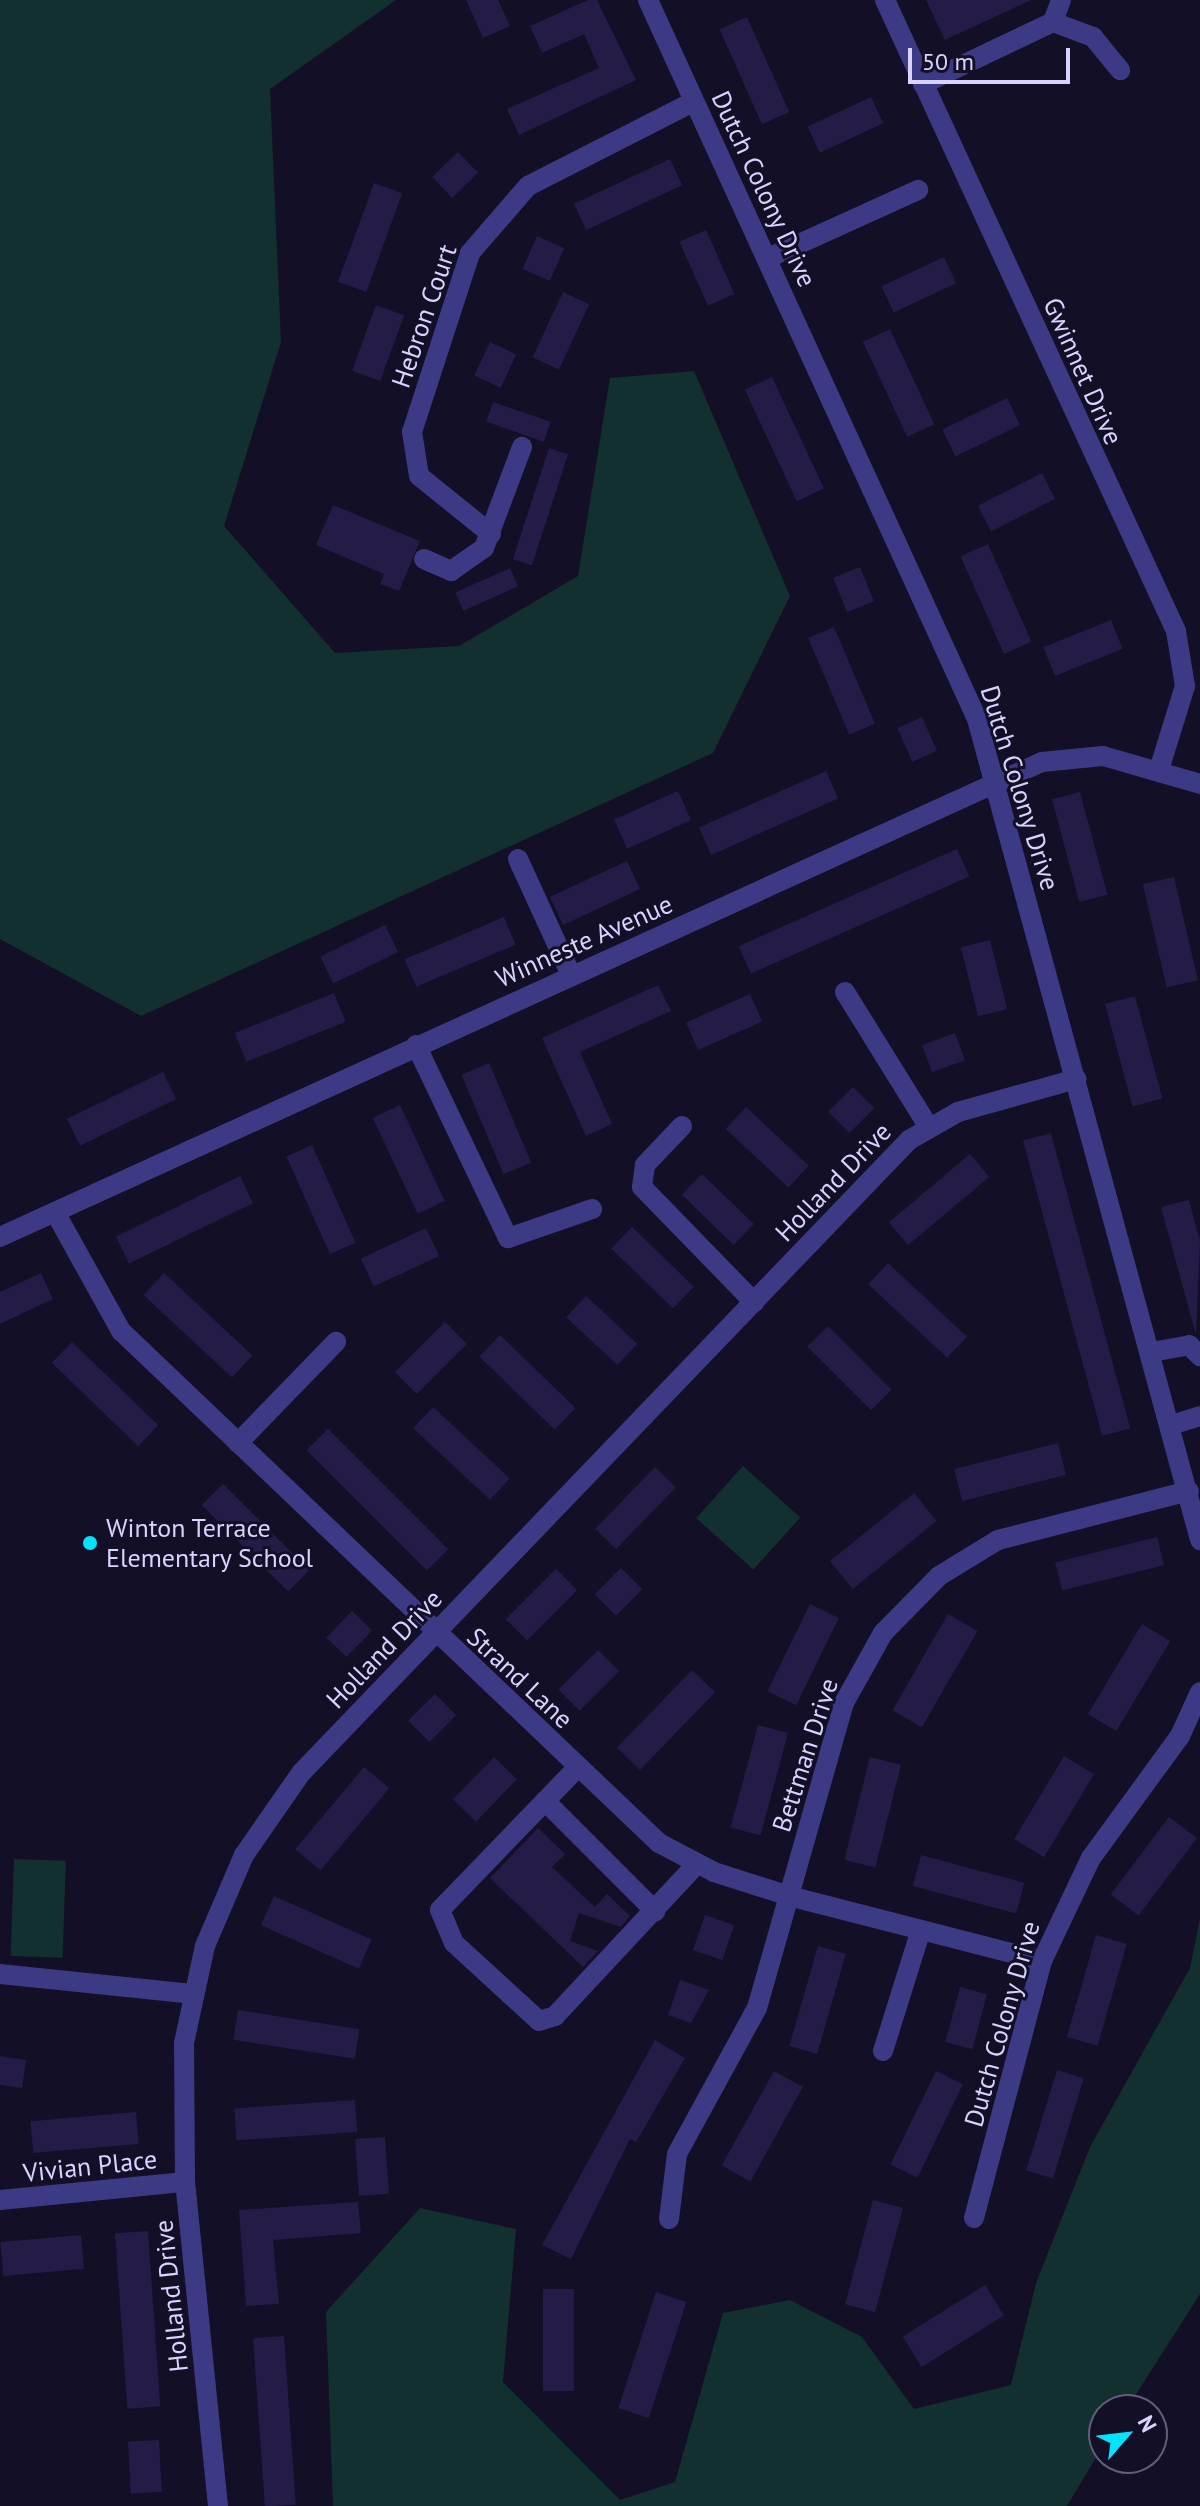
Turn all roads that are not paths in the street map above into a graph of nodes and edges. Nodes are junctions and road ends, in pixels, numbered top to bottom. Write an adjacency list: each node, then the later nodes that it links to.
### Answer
1 (648, 0): 7 (street, Dutch Colony Drive)
2 (885, 0): 6 (street, Gwinnet Drive)
3 (1061, 0): 4 (street)
4 (1053, 22): 5 (street); 6 (street)
5 (1120, 70)
6 (923, 84): 13 (street, Gwinnet Drive)
7 (693, 102): 9 (street, Dutch Colony Drive); 11 (street, Hebron Court)
8 (918, 190): 9 (street)
9 (768, 258): 15 (street, Dutch Colony Drive)
10 (522, 447): 11 (street)
11 (491, 534): 12 (street)
12 (424, 559)
13 (1193, 664): 14 (street, Gwinnet Drive)
14 (1159, 770): 15 (street, Winneste Avenue); 16 (street, Winneste Avenue)
15 (994, 782): 18 (street, Winneste Avenue); 21 (street, Dutch Colony Drive)
16 (1200, 784)
17 (518, 859): 18 (street)
18 (571, 975): 20 (street, Winneste Avenue)
19 (845, 992): 23 (street)
20 (416, 1045): 24 (street); 25 (street, Winneste Avenue)
21 (1076, 1079): 23 (street, Holland Drive); 29 (street, Dutch Colony Drive)
22 (682, 1126): 27 (street)
23 (928, 1126): 27 (street, Holland Drive)
24 (592, 1209)
25 (55, 1212): 26 (street, Winneste Avenue); 33 (street, Strand Lane)
26 (0, 1237)
27 (754, 1302): 36 (street, Holland Drive)
28 (336, 1342): 33 (street)
29 (1151, 1352): 30 (street); 32 (street, Dutch Colony Drive)
30 (1200, 1356)
31 (1200, 1416): 32 (street)
32 (1171, 1425): 34 (street, Dutch Colony Drive)
33 (238, 1443): 36 (street, Strand Lane)
34 (1189, 1491): 35 (street, Dutch Colony Drive); 41 (street, Bettman Drive)
35 (1200, 1540)
36 (434, 1633): 38 (street, Strand Lane); 46 (street, Holland Drive)
37 (1200, 1692): 44 (street, Dutch Colony Drive)
38 (577, 1768): 39 (street); 40 (street, Strand Lane)
39 (545, 1801): 42 (street); 42 (street)
40 (696, 1865): 41 (street, Strand Lane); 42 (street)
41 (789, 1896): 43 (street, Strand Lane); 51 (street, Bettman Drive)
42 (655, 1911)
43 (921, 1930): 44 (street, Strand Lane); 47 (street)
44 (1042, 1961): 50 (street, Dutch Colony Drive)
45 (0, 1974): 46 (street)
46 (192, 1994): 48 (street, Holland Drive)
47 (883, 2051)
48 (185, 2182): 49 (street, Vivian Place); 52 (street, Holland Drive)
49 (0, 2200)
50 (974, 2218)
51 (669, 2219)
52 (218, 2506)

